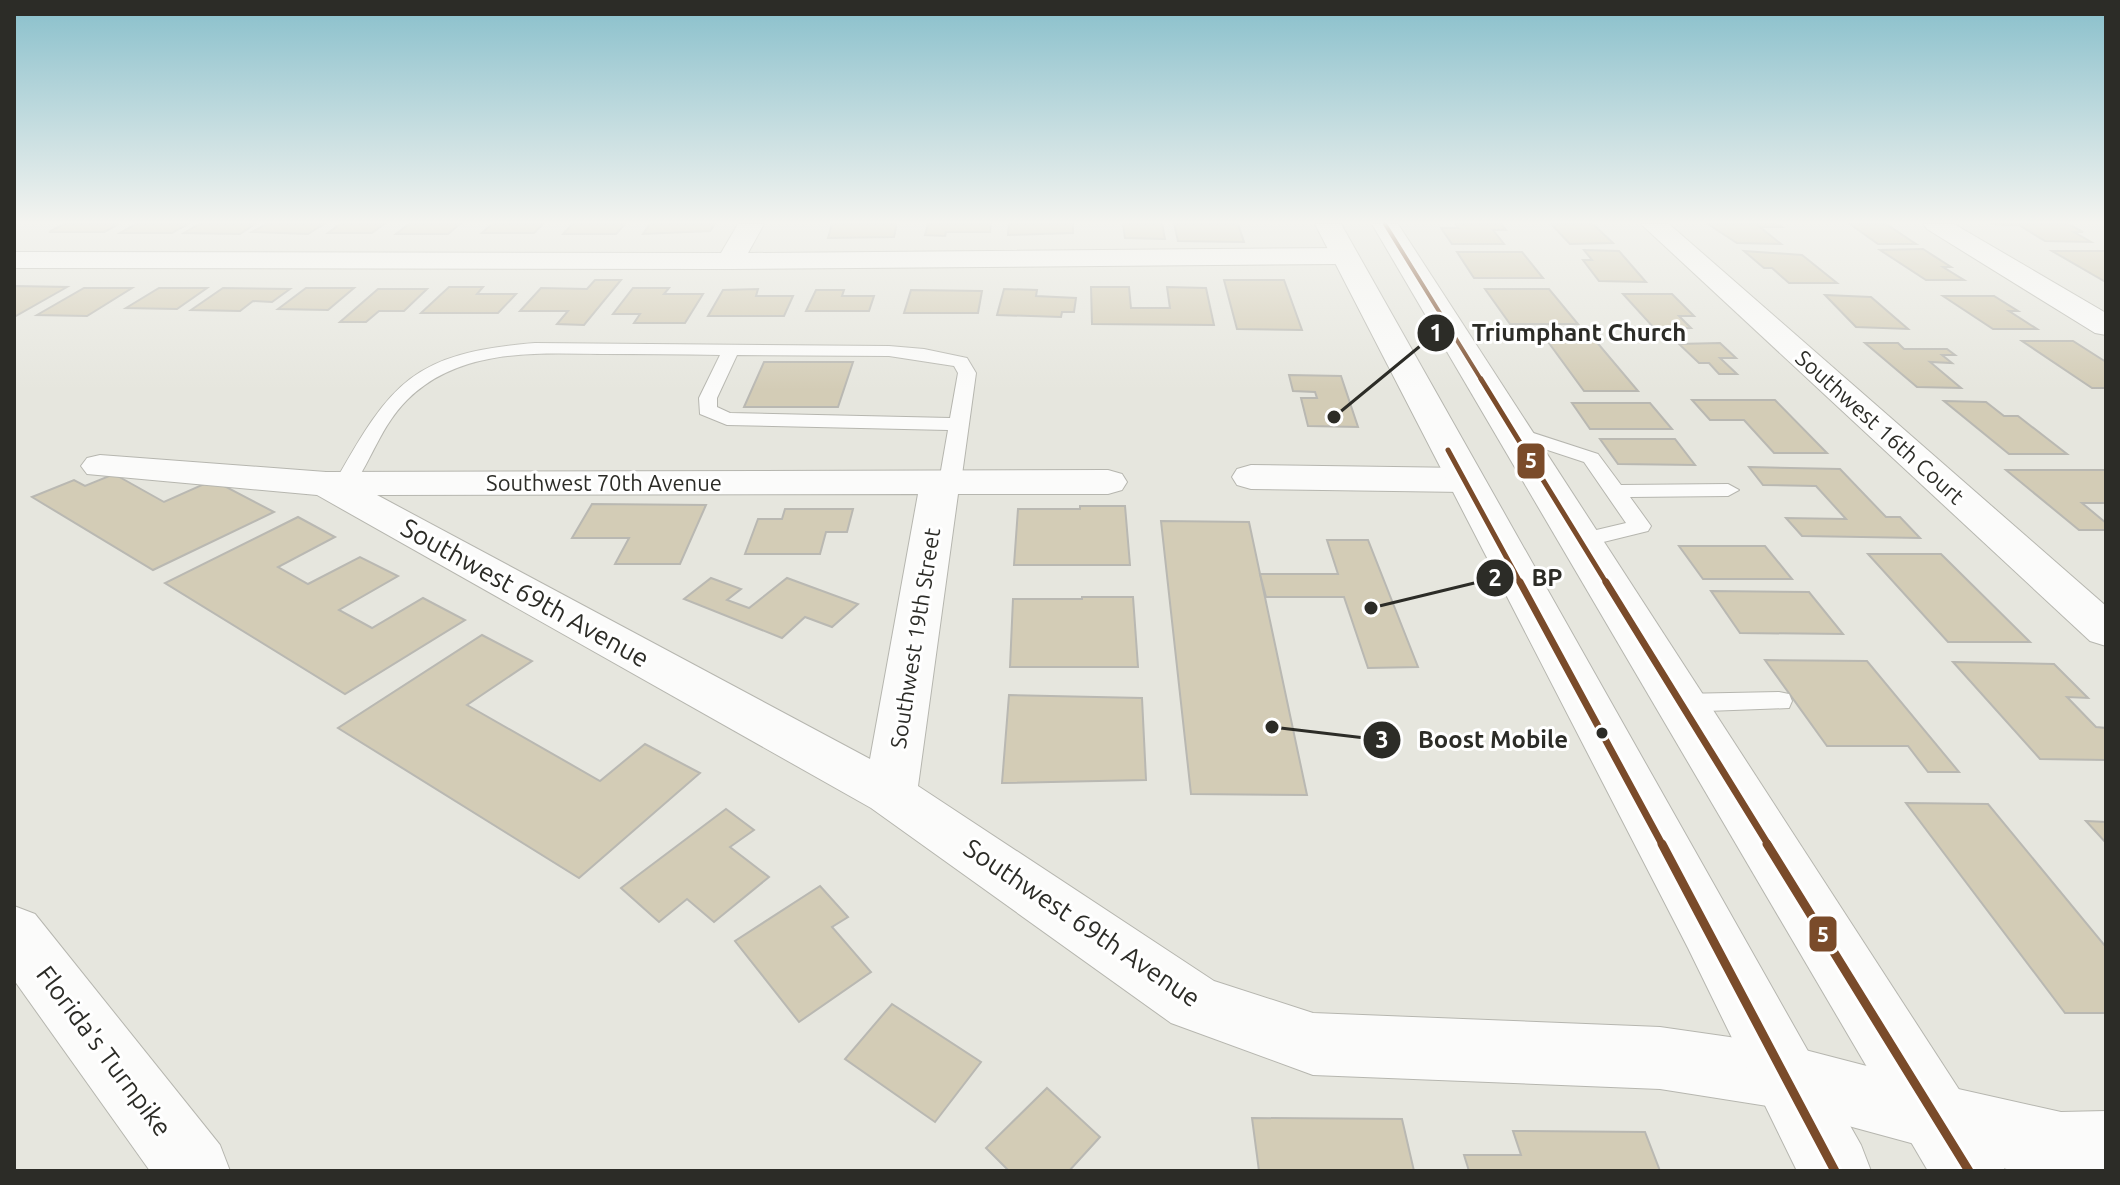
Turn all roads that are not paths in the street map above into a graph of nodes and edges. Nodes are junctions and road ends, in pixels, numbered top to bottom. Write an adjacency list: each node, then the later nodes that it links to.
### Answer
1 (1356, 279): 12 (main road)
2 (1382, 279): 13 (main road)
3 (1419, 279): 9 (main road)
4 (1715, 279): 20 (main road, Southwest 16th Court)
5 (2028, 279): 6 (main road)
6 (2106, 326)
7 (732, 348): 8 (lane); 8 (lane); 16 (lane)
8 (959, 424): 14 (lane)
9 (1512, 432): 13 (main road); 18 (lane)
10 (100, 466): 16 (main road, Southwest 70th Avenue)
11 (1251, 477): 12 (main road)
12 (1464, 480): 25 (main road)
13 (1542, 480): 19 (main road)
14 (945, 482): 15 (main road, Southwest 70th Avenue); 16 (main road, Southwest 70th Avenue); 23 (main road, Southwest 19th Street)
15 (1108, 482)
16 (336, 484): 23 (main road, Southwest 69th Avenue)
17 (1728, 490): 18 (lane)
18 (1615, 491): 19 (lane)
19 (1579, 541): 22 (main road)
20 (2106, 631)
21 (1779, 701): 22 (lane)
22 (1680, 703): 26 (main road)
23 (890, 794): 25 (main road, Southwest 69th Avenue)
24 (14, 932): 28 (main road, Florida's Turnpike)
25 (1786, 1077): 26 (main road, Southwest 69th Avenue); 29 (main road)
26 (1953, 1144): 27 (main road, Southwest 69th Avenue)
27 (2106, 1146)
28 (194, 1171)
29 (1835, 1171)

